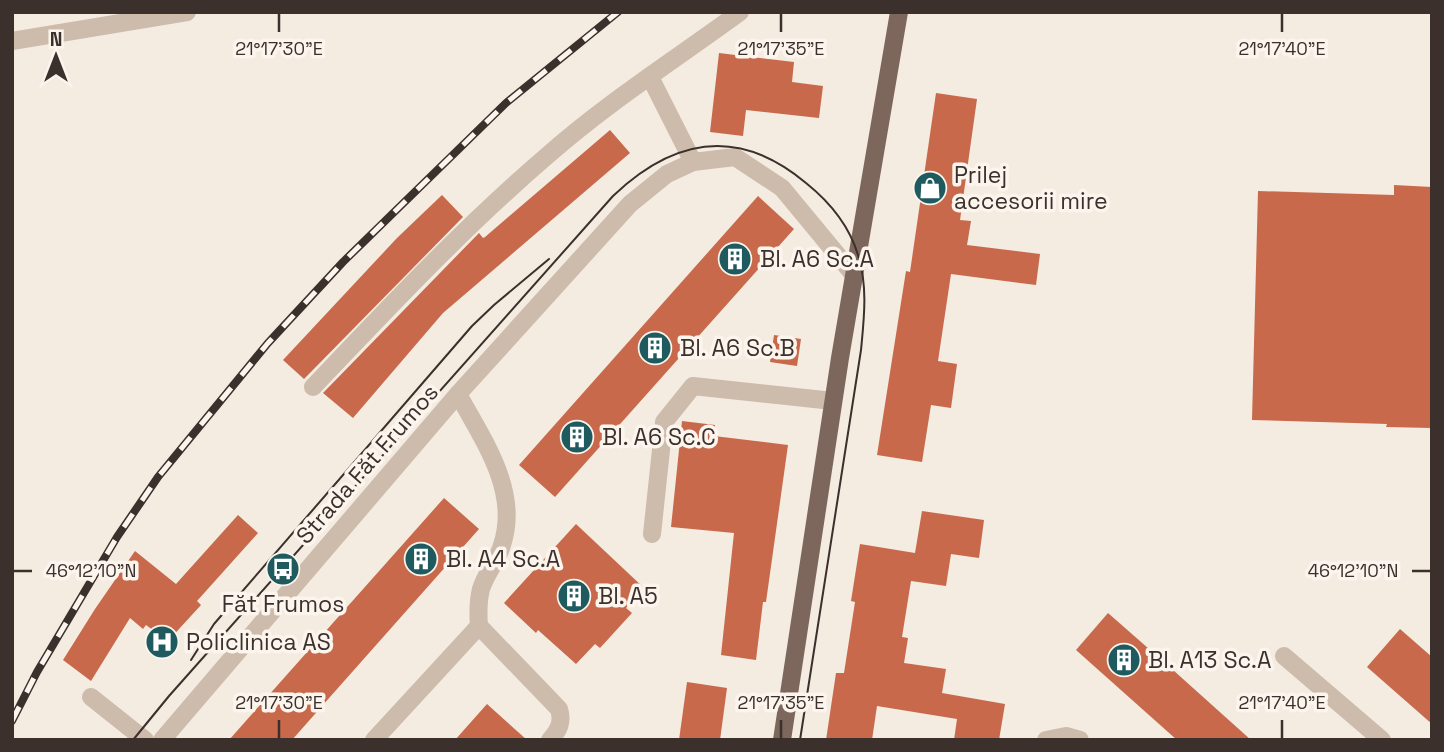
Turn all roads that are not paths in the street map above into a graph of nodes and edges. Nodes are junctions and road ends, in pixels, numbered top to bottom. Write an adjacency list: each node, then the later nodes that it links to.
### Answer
1 (187, 12): 4 (street)
2 (740, 12): 5 (street)
3 (899, 12): 7 (main road)
4 (12, 41)
5 (650, 77): 6 (street); 8 (street)
6 (693, 162): 7 (street); 9 (street)
7 (854, 275): 10 (main road)
8 (313, 387)
9 (458, 394): 12 (street, Strada Făt Frumos); 16 (street, Strada Făt Frumos)
10 (833, 401): 11 (street); 19 (main road)
11 (652, 534)
12 (479, 626): 17 (street); 18 (street)
13 (1284, 656): 22 (street)
14 (90, 697): 15 (street)
15 (145, 740)
16 (162, 740)
17 (374, 740)
18 (550, 740)
19 (782, 740)
20 (1046, 740): 21 (street)
21 (1080, 740)
22 (1382, 740)

